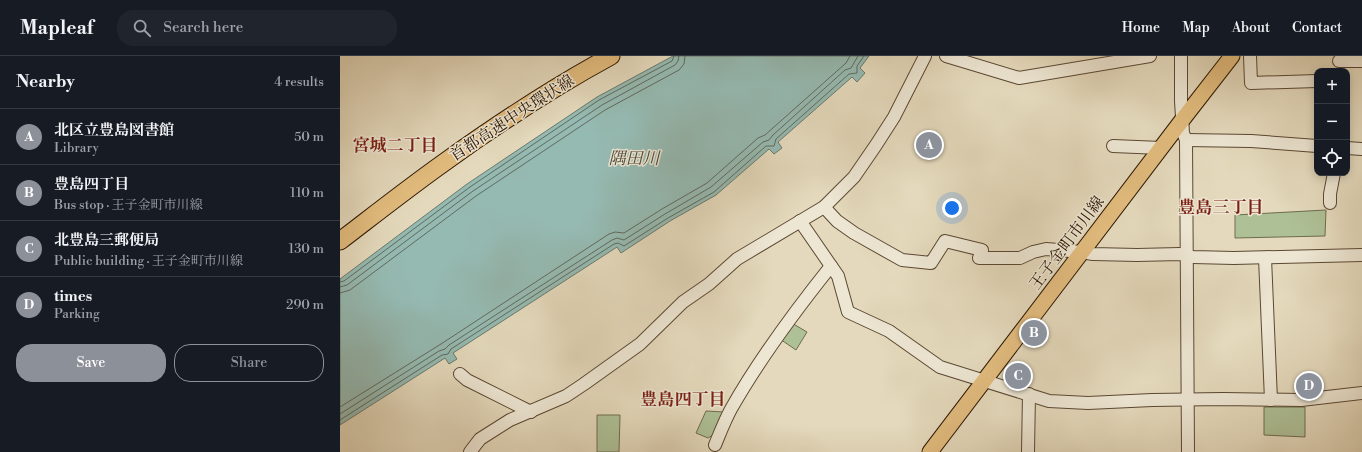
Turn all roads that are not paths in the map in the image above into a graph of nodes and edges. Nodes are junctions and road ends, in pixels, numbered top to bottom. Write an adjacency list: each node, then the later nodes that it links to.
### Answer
1 (602, 56): 23 (highway, 首都高速中央環状線)
2 (611, 56): 24 (highway, 首都高速中央環状線)
3 (925, 56): 21 (street)
4 (946, 56): 5 (street)
5 (1150, 56)
6 (1181, 56): 12 (street)
7 (1232, 56): 12 (main road, 王子金町市川線)
8 (1250, 56): 11 (street)
9 (1362, 61): 10 (street)
10 (1339, 63)
11 (1314, 81)
12 (1183, 119): 13 (street); 16 (main road, 王子金町市川線)
13 (1186, 140): 15 (street); 26 (street)
14 (1113, 146): 16 (street)
15 (1314, 146)
16 (1161, 148): 25 (main road, 王子金町市川線)
17 (1350, 148): 18 (street)
18 (1362, 149)
19 (1333, 176): 20 (street)
20 (1330, 203)
21 (824, 207): 22 (street); 25 (street)
22 (800, 221): 29 (street); 36 (street)
23 (340, 236)
24 (340, 241)
25 (1082, 252): 26 (street); 31 (main road, 王子金町市川線)
26 (1186, 255): 28 (street); 34 (street)
27 (1362, 255): 28 (street)
28 (1265, 258): 35 (street)
29 (831, 266): 31 (street); 37 (street)
30 (460, 374): 36 (street)
31 (985, 380): 33 (street); 39 (main road, 王子金町市川線)
32 (1362, 393): 35 (street)
33 (1029, 394): 34 (street); 40 (street)
34 (1188, 399): 35 (street); 41 (street)
35 (1271, 400)
36 (531, 412): 38 (street)
37 (715, 445)
38 (470, 452)
39 (930, 452)
40 (1028, 452)
41 (1188, 452)

